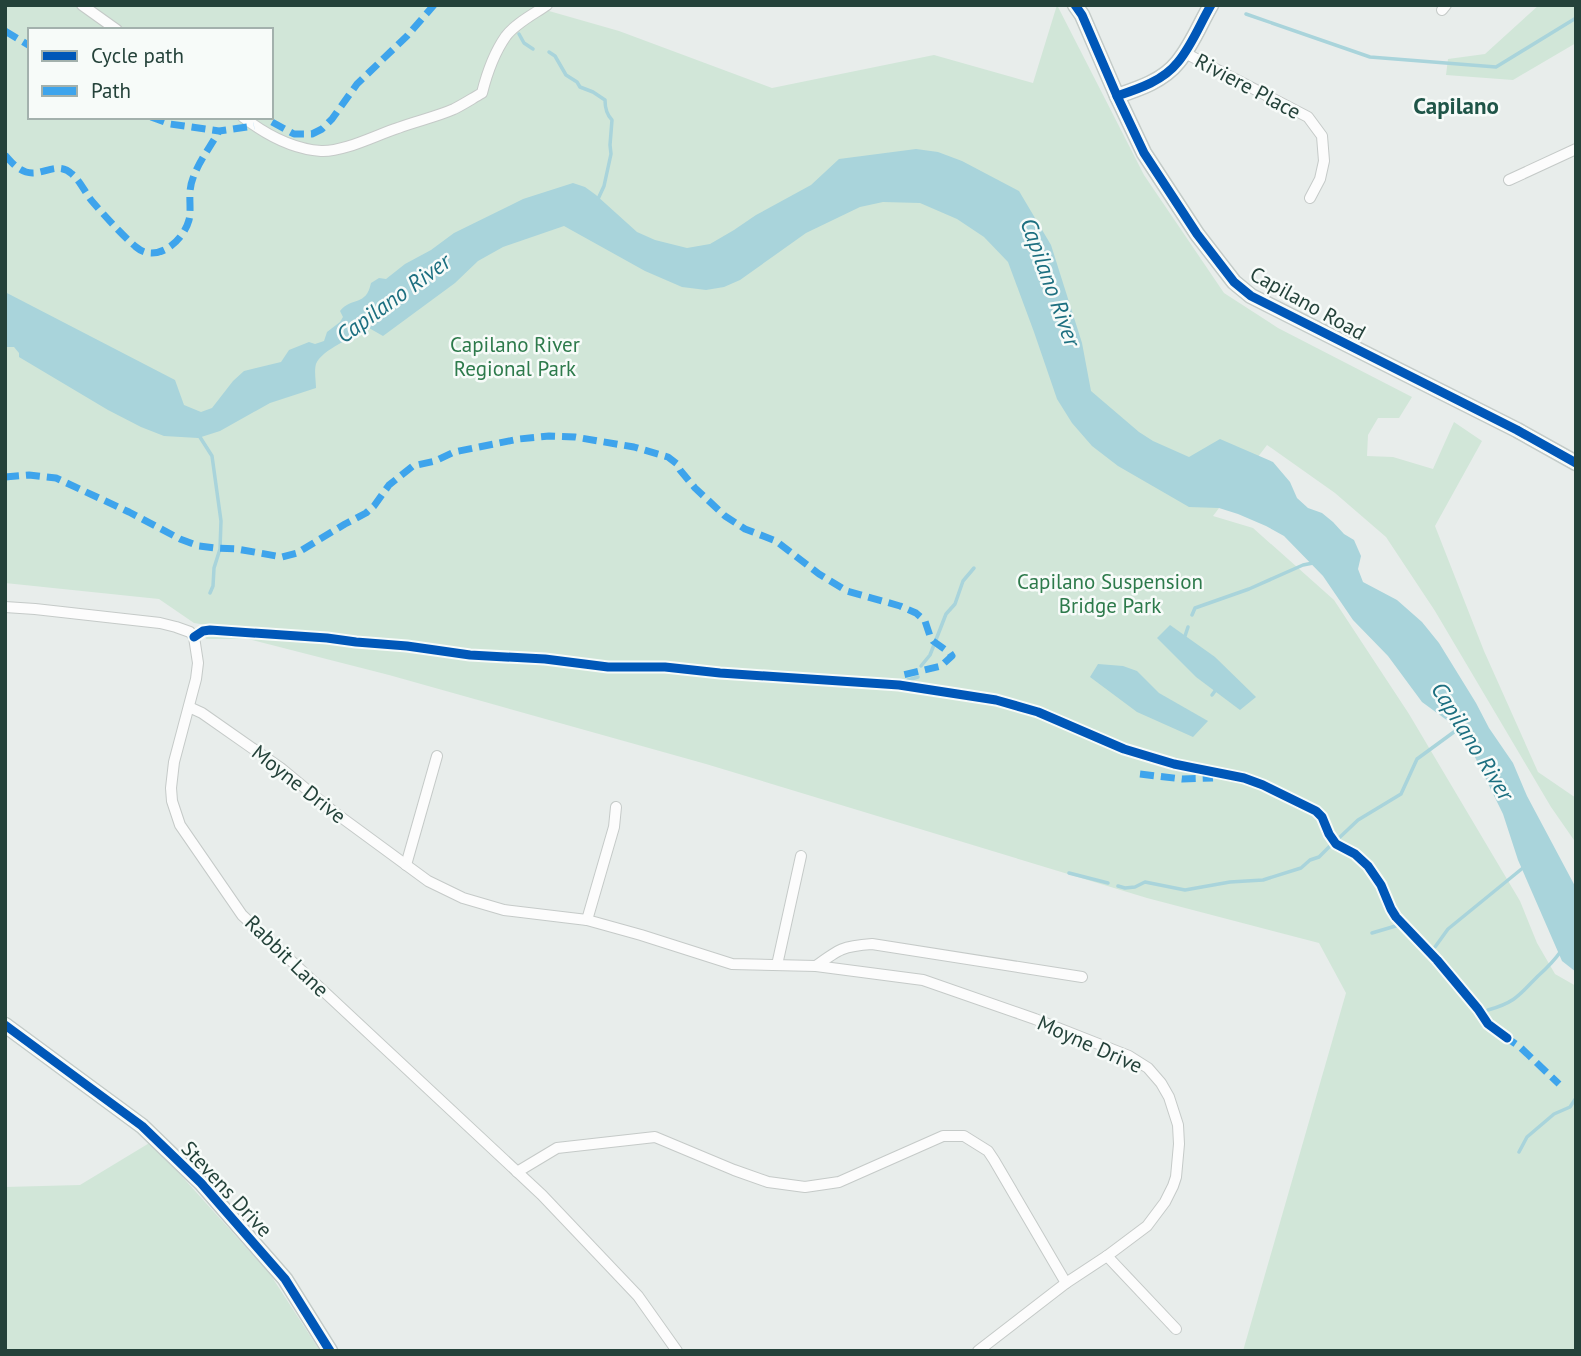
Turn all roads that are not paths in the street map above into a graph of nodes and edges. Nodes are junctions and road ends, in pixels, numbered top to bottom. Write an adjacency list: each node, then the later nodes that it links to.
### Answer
1 (82, 5): 5 (street)
2 (547, 5): 8 (street)
3 (1076, 5): 7 (main road, Capilano Road)
4 (1211, 5): 6 (main road)
5 (114, 28)
6 (1185, 52): 7 (main road); 11 (street, Riviere Place)
7 (1117, 96): 12 (main road, Capilano Road)
8 (245, 119)
9 (1576, 149): 10 (street)
10 (1509, 180)
11 (1310, 198)
12 (1576, 463)
13 (5, 607): 14 (street, Rabbit Lane)
14 (189, 707): 18 (street, Moyne Drive); 24 (street, Rabbit Lane)
15 (437, 756): 18 (street)
16 (616, 807): 19 (street)
17 (801, 856): 20 (street)
18 (406, 865): 19 (street, Moyne Drive)
19 (587, 920): 20 (street, Moyne Drive)
20 (777, 965): 21 (street, Moyne Drive)
21 (816, 966): 22 (street); 25 (street, Moyne Drive)
22 (1082, 977)
23 (5, 1026): 28 (main road, Stevens Drive)
24 (517, 1172): 26 (street); 29 (street, Rabbit Lane)
25 (1107, 1256): 26 (street, Moyne Drive); 27 (street)
26 (1066, 1283): 30 (street, Moyne Drive)
27 (1176, 1329)
28 (330, 1351)
29 (677, 1351)
30 (978, 1351)

